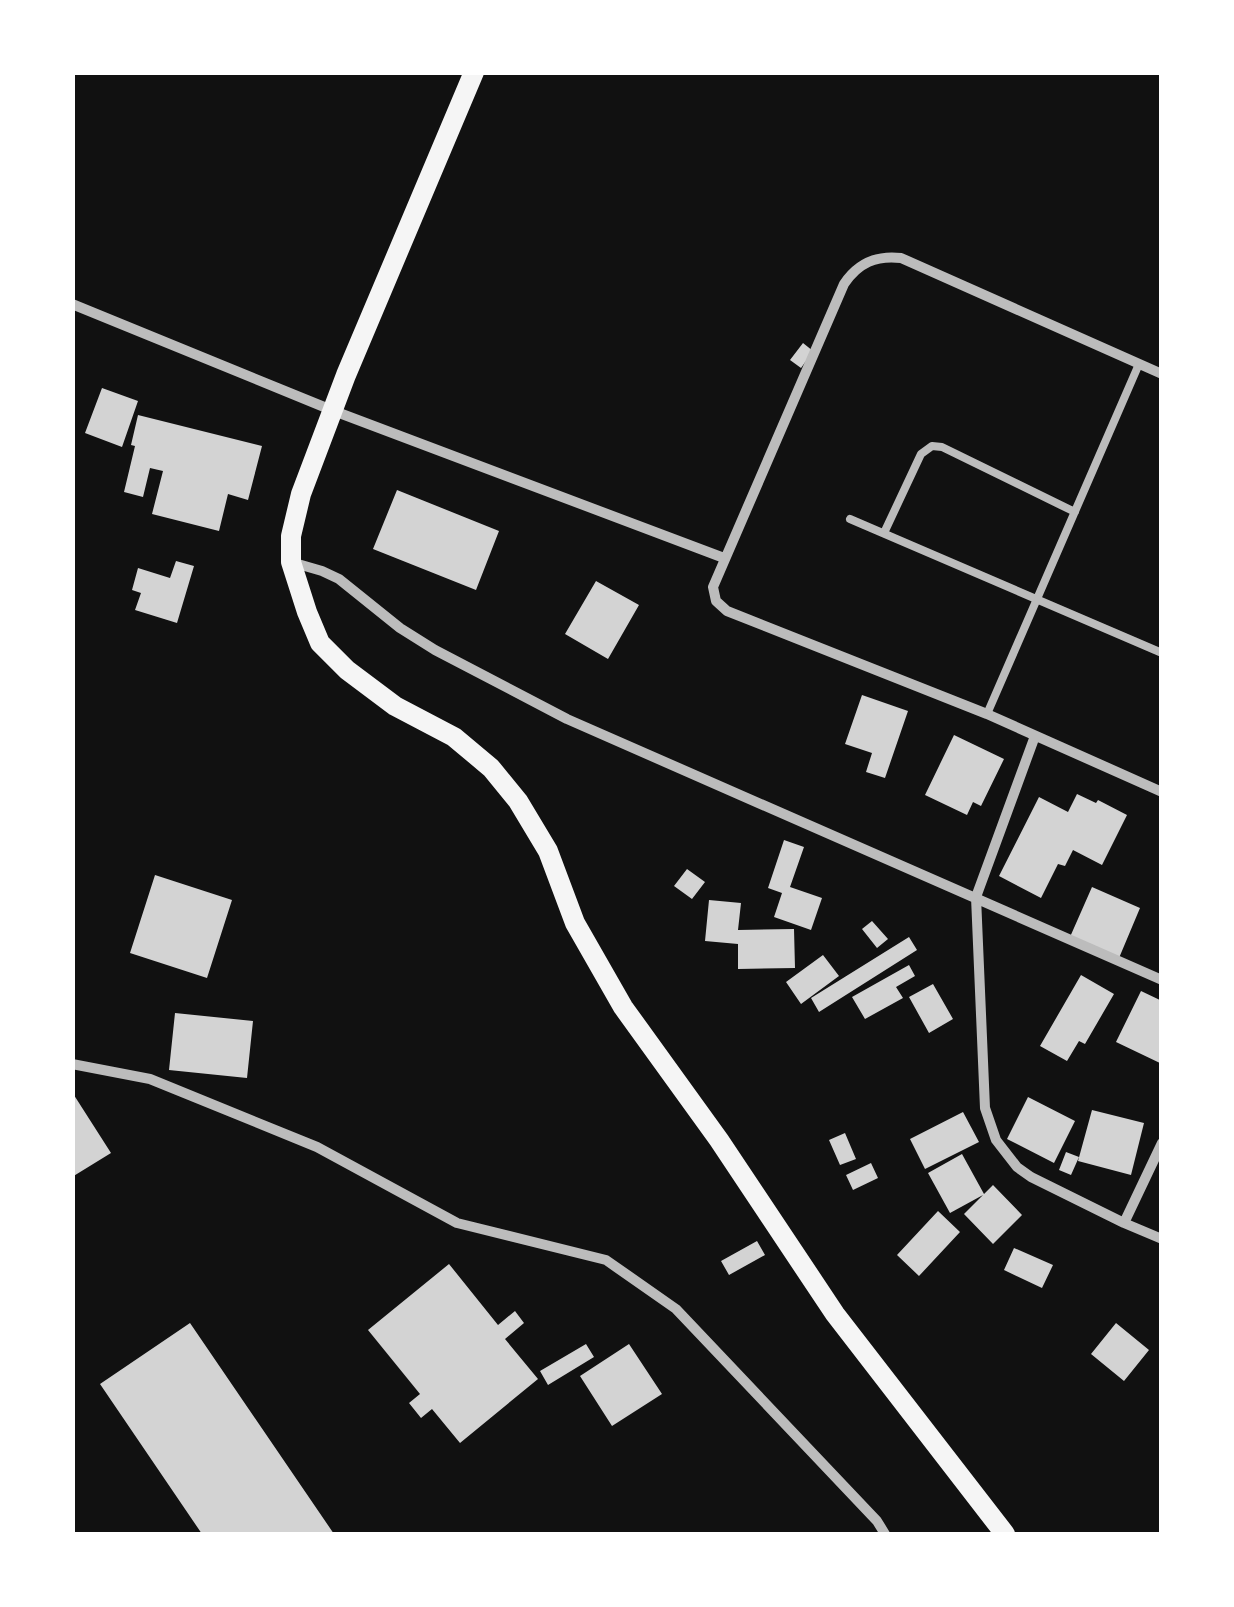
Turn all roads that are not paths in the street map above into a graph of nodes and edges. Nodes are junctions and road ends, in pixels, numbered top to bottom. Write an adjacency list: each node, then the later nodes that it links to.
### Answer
1 (474, 72): 5 (main road)
2 (72, 304): 5 (street)
3 (1139, 364): 4 (street); 6 (lane); 9 (street)
4 (1162, 374)
5 (334, 411): 9 (street); 10 (main road)
6 (1074, 512): 8 (lane); 11 (lane)
7 (850, 519): 8 (lane)
8 (884, 533): 11 (lane)
9 (724, 558): 13 (street)
10 (292, 562): 16 (street); 23 (main road)
11 (1036, 599): 12 (lane); 13 (lane)
12 (1162, 653)
13 (987, 714): 14 (street)
14 (1035, 736): 15 (street); 16 (street)
15 (1162, 792)
16 (976, 898): 17 (street); 20 (street)
17 (1162, 980)
18 (72, 1064): 22 (street)
19 (1162, 1143): 20 (street)
20 (1124, 1223): 21 (street)
21 (1162, 1239)
22 (886, 1534)
23 (1005, 1534)

